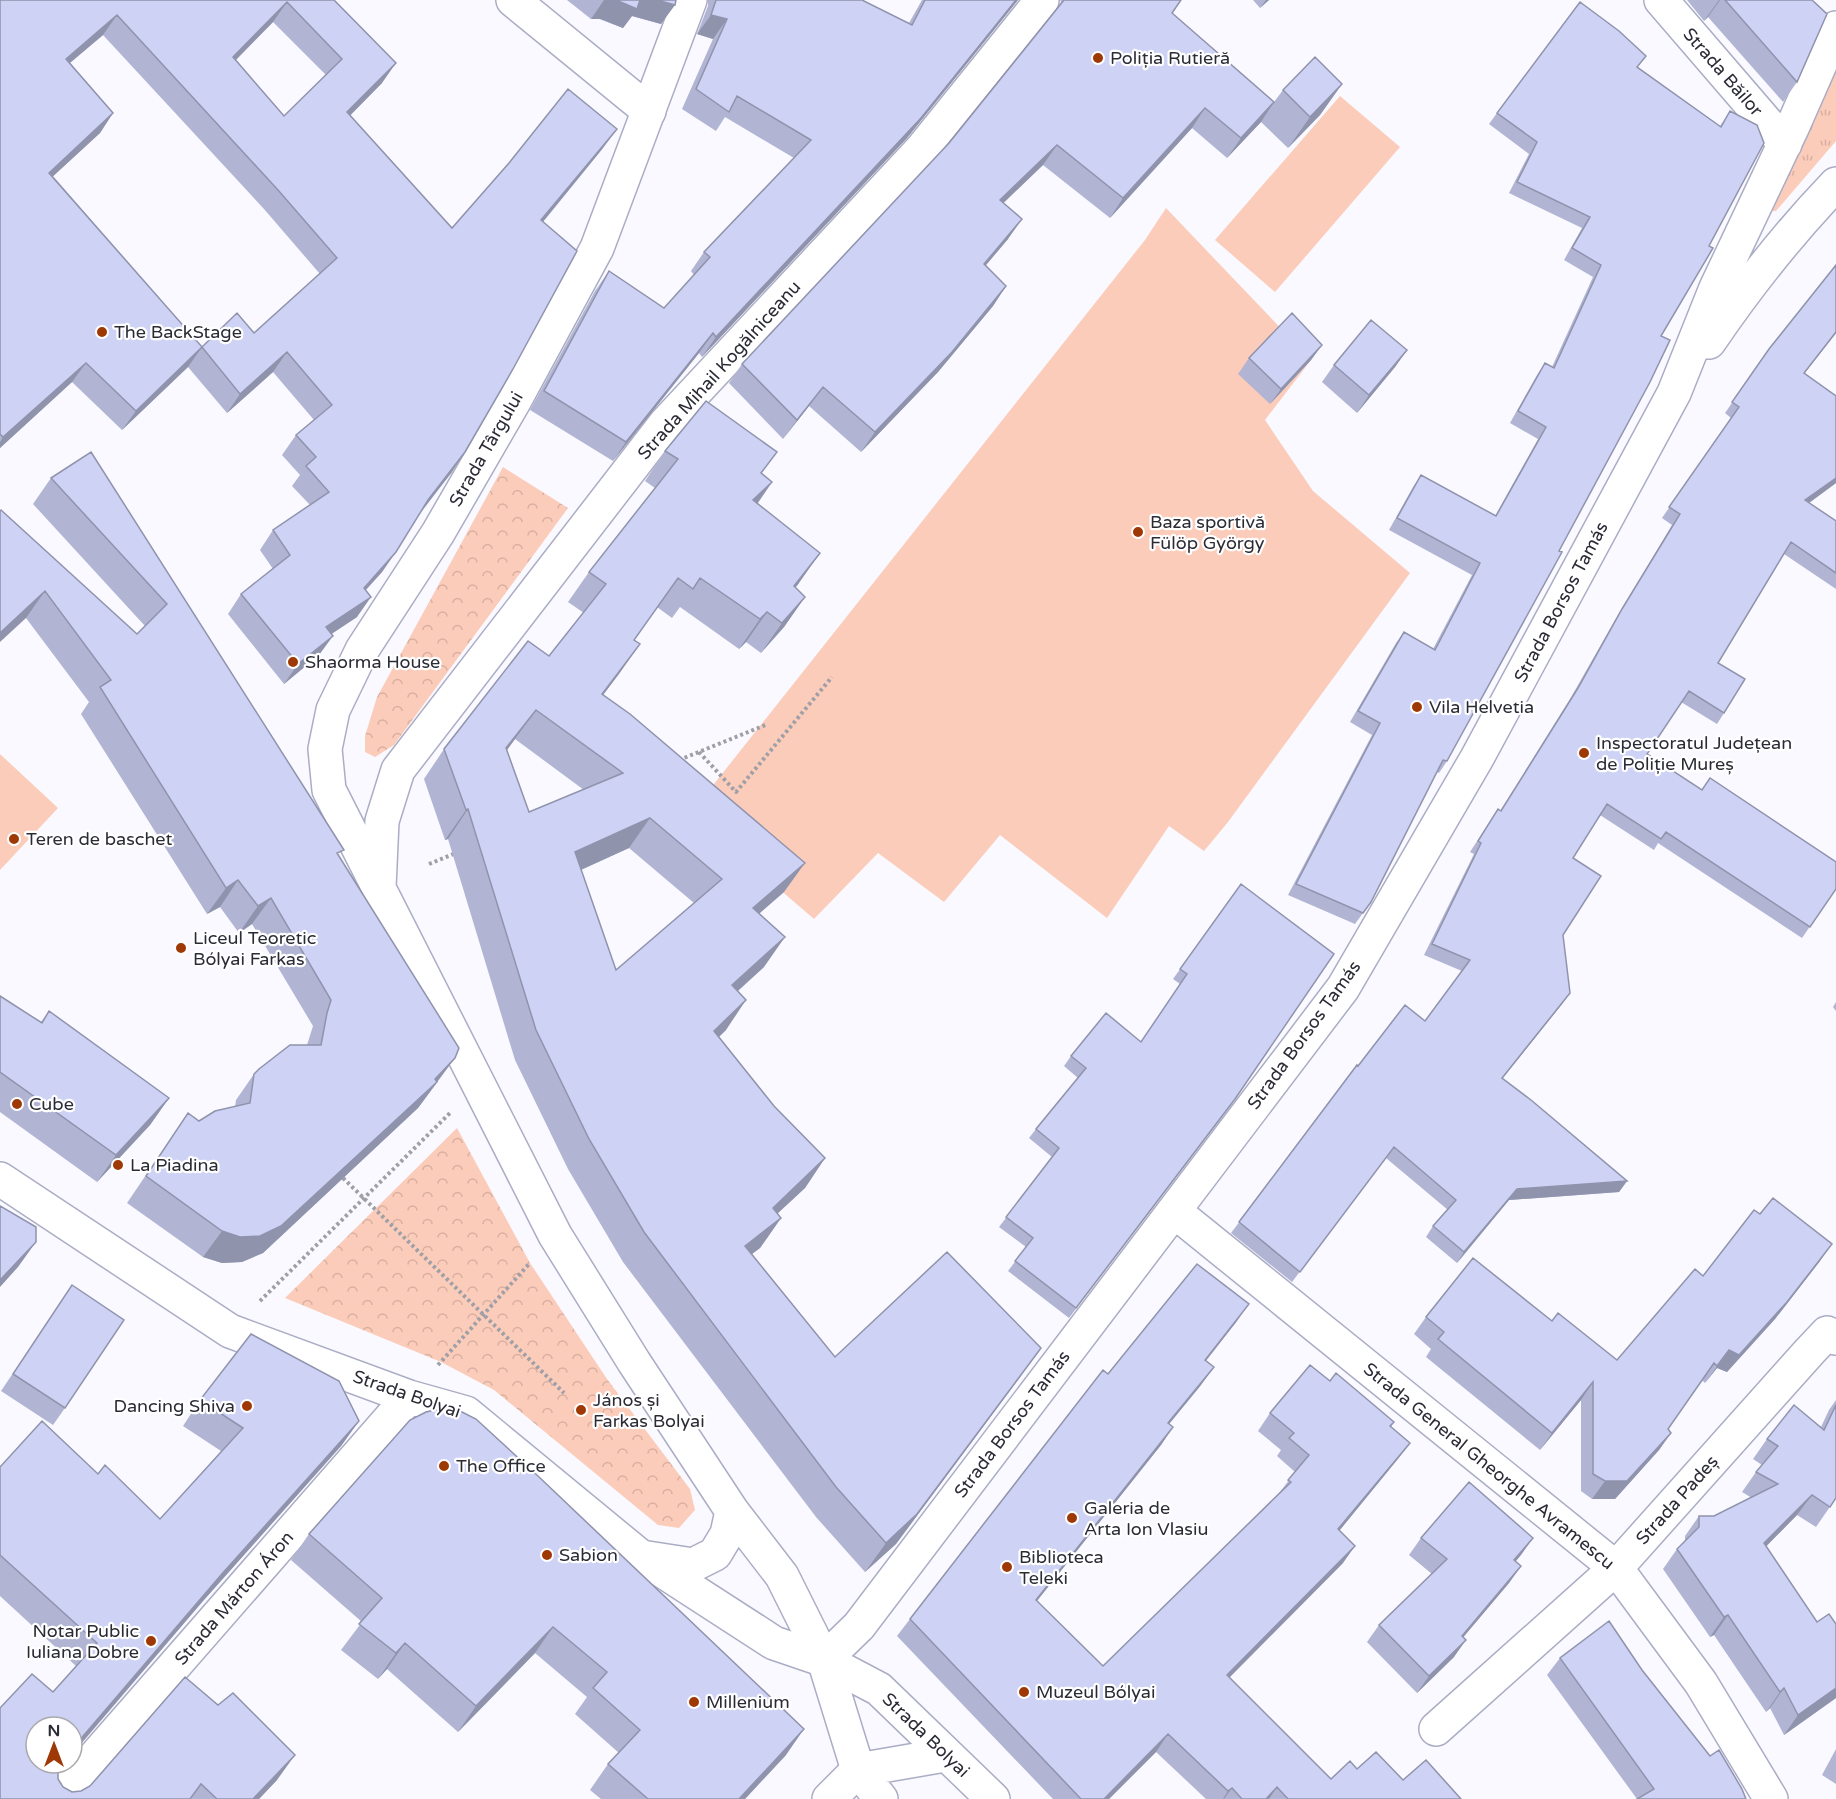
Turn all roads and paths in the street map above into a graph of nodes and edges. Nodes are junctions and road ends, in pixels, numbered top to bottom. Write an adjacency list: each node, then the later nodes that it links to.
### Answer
1 (513, 0): 6 (street)
2 (690, 0): 6 (street, Strada Târgului)
3 (1042, 0): 16 (street, Strada Mihail Kogălniceanu)
4 (1662, 0): 7 (street, Strada Băilor)
5 (1836, 28): 7 (street, Strada Borsos Tamás)
6 (649, 111): 16 (street, Strada Târgului)
7 (1785, 144): 9 (street, Strada Borsos Tamás)
8 (1836, 184): 9 (street)
9 (1674, 393): 21 (street, Strada Borsos Tamás)
10 (832, 677): 12 (path)
11 (768, 724): 12 (path)
12 (699, 752): 13 (path)
13 (678, 761)
14 (462, 851): 15 (path)
15 (429, 864)
16 (379, 889): 29 (street)
17 (452, 1112): 20 (path)
18 (343, 1178): 20 (path)
19 (0, 1179): 28 (street, Strada Bolyai)
20 (364, 1199): 23 (path); 24 (path)
21 (1174, 1211): 31 (street, Strada General Gheorghe Avramescu); 32 (street, Strada Borsos Tamás)
22 (535, 1258): 24 (path)
23 (259, 1302)
24 (483, 1315): 26 (path); 27 (path)
25 (1831, 1335): 31 (street, Strada Padeș)
26 (435, 1369)
27 (564, 1393)
28 (409, 1397): 30 (street, Strada Bolyai); 36 (street, Strada Márton Áron)
29 (732, 1511): 30 (street); 32 (street)
30 (641, 1557): 32 (street, Strada Bolyai)
31 (1616, 1568): 33 (street, Strada Padeș); 40 (street, Strada General Gheorghe Avramescu)
32 (824, 1660): 34 (street, Strada Bolyai); 35 (street)
33 (1436, 1729)
34 (945, 1755): 35 (street); 39 (street, Strada Bolyai)
35 (858, 1770): 37 (street); 38 (street)
36 (58, 1799)
37 (829, 1799)
38 (881, 1799)
39 (993, 1799)
40 (1771, 1799)

